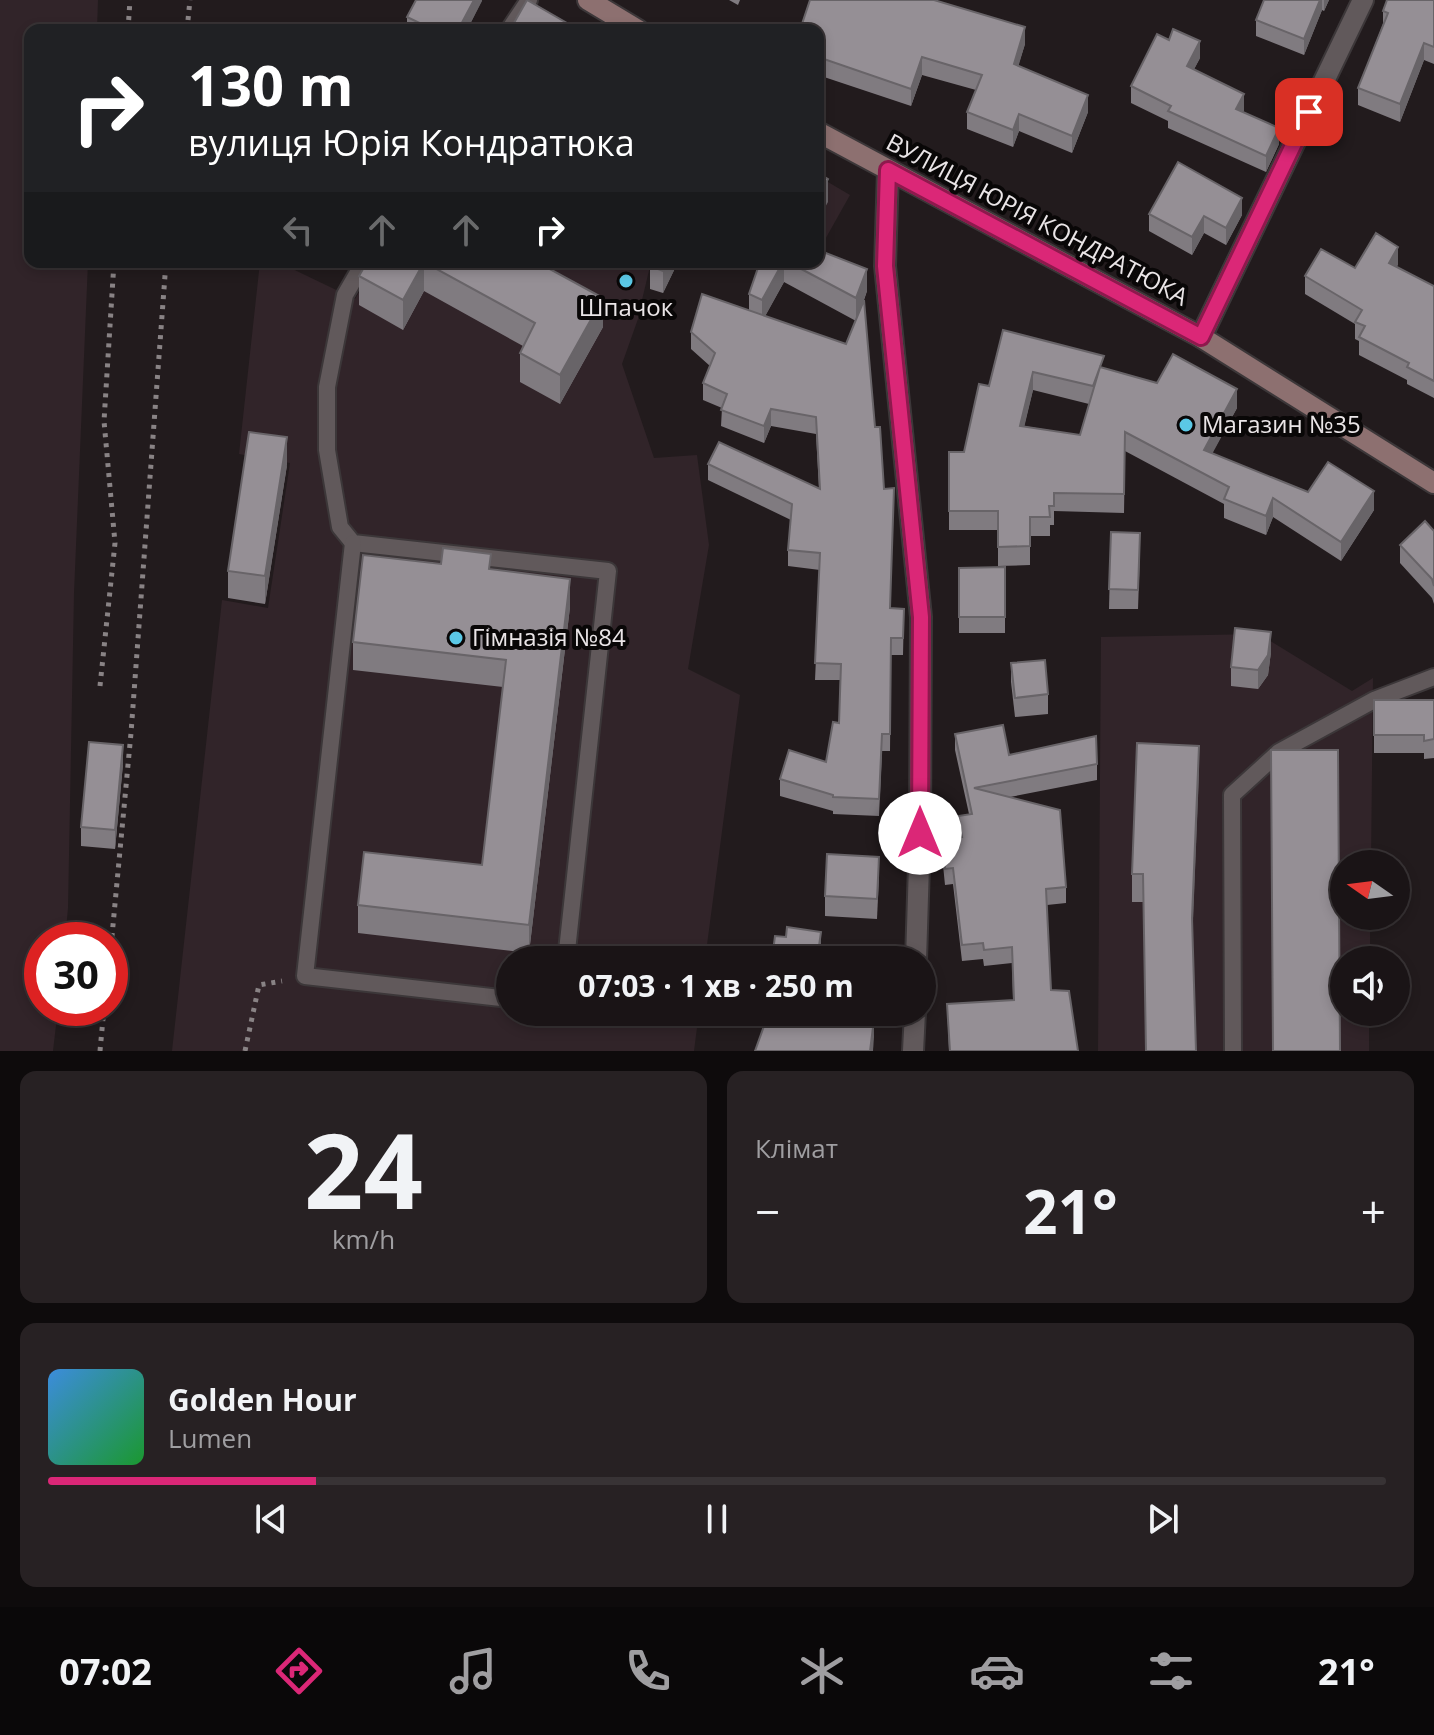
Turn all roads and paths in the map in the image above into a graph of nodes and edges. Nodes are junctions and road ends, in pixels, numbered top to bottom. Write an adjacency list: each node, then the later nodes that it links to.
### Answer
1 (130, 0): 6 (path)
2 (190, 0): 7 (path)
3 (529, 0): 8 (lane)
4 (588, 0): 9 (street)
5 (1363, 0): 15 (street)
6 (128, 24)
7 (188, 24)
8 (513, 24)
9 (628, 24)
10 (824, 135): 11 (street, ВУЛИЦЯ ЮРІЯ КОНДРАТЮКА)
11 (888, 170): 15 (street, ВУЛИЦЯ ЮРІЯ КОНДРАТЮКА); 22 (street)
12 (114, 268): 19 (path)
13 (166, 268): 20 (path)
14 (361, 268): 17 (lane)
15 (1201, 337): 16 (street, ВУЛИЦЯ ЮРІЯ КОНДРАТЮКА)
16 (1434, 483)
17 (353, 543): 21 (lane); 23 (lane)
18 (1434, 677): 30 (lane)
19 (100, 686)
20 (113, 922)
21 (568, 946)
22 (916, 946)
23 (305, 976): 24 (lane); 28 (path)
24 (496, 997)
25 (102, 1026): 27 (path)
26 (914, 1026): 29 (street)
27 (100, 1051)
28 (245, 1051)
29 (913, 1051)
30 (1233, 1051)

